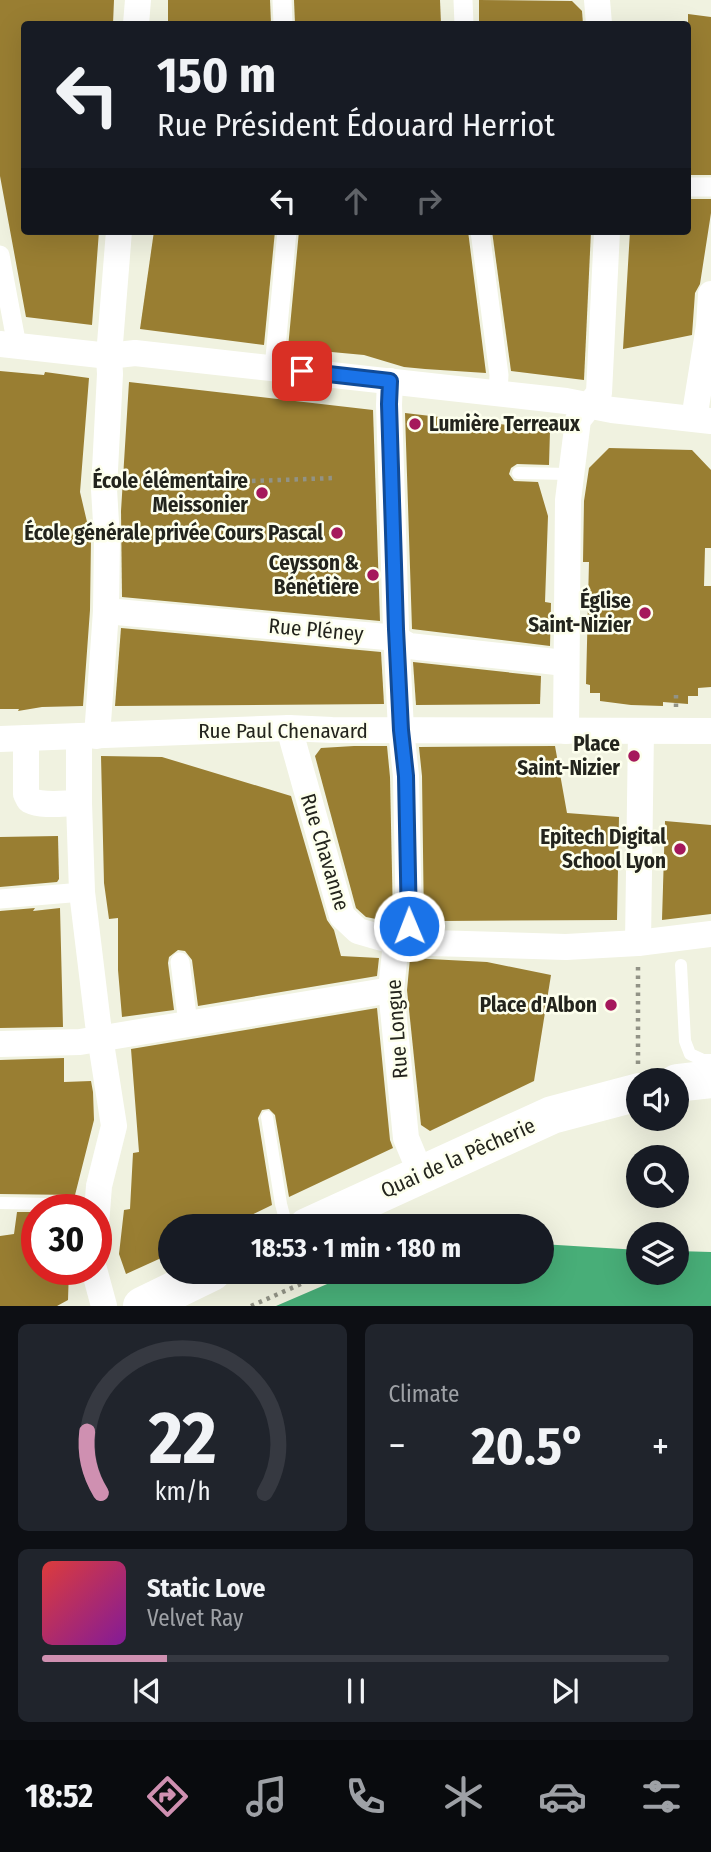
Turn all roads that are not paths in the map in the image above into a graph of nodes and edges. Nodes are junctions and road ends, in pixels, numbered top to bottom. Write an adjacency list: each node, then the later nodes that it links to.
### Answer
1 (138, 0): 5 (street)
2 (282, 0): 6 (street)
3 (463, 0): 7 (street)
4 (597, 0): 8 (street)
5 (136, 21)
6 (283, 21)
7 (464, 21)
8 (599, 21)
9 (691, 187): 10 (street)
10 (711, 187)
11 (119, 235): 18 (street)
12 (287, 235): 19 (street)
13 (481, 235): 21 (street)
14 (607, 235): 22 (street)
15 (0, 256): 17 (street)
16 (711, 294): 23 (street)
17 (8, 345): 18 (street)
18 (109, 356): 19 (street); 26 (street)
19 (274, 368): 20 (street)
20 (390, 381): 21 (street); 27 (street, Rue Longue)
21 (498, 393): 22 (street)
22 (589, 405): 23 (street); 25 (street)
23 (702, 420)
24 (518, 473): 25 (lane)
25 (570, 474): 28 (street)
26 (106, 611): 27 (street, Rue Pléney); 34 (street)
27 (397, 639): 28 (street, Rue Pléney); 30 (street, Rue Longue)
28 (565, 663): 31 (street)
29 (289, 727): 30 (street, Rue Paul Chenavard); 34 (street, Rue Paul Chenavard); 40 (street, Rue Chavanne)
30 (401, 730): 31 (street, Rue Paul Chenavard); 40 (street, Rue Longue)
31 (566, 731): 32 (street, Rue Paul Chenavard)
32 (641, 731): 33 (street, Rue Paul Chenavard); 41 (street)
33 (711, 731)
34 (88, 736): 35 (street, Rue Paul Chenavard); 36 (street)
35 (13, 739): 36 (street)
36 (79, 803): 37 (street)
37 (82, 892): 38 (street); 46 (street)
38 (0, 899)
39 (711, 934): 41 (street)
40 (396, 942): 41 (street, Rue Chavanne); 44 (street, Rue Longue)
41 (638, 943)
42 (180, 961): 45 (street)
43 (681, 965): 48 (lane)
44 (391, 990): 45 (street); 51 (street, Rue Longue)
45 (188, 1023): 46 (street)
46 (102, 1039): 47 (street); 52 (street)
47 (0, 1044)
48 (701, 1080)
49 (626, 1087): 51 (main road, Quai de la Pêcherie)
50 (267, 1117): 55 (lane)
51 (421, 1174): 56 (main road, Quai de la Pêcherie)
52 (98, 1194)
53 (1, 1203): 54 (lane)
54 (21, 1206)
55 (284, 1214)
56 (335, 1214)
57 (187, 1284): 60 (main road)
58 (98, 1285): 59 (street)
59 (104, 1306)
60 (142, 1306)

